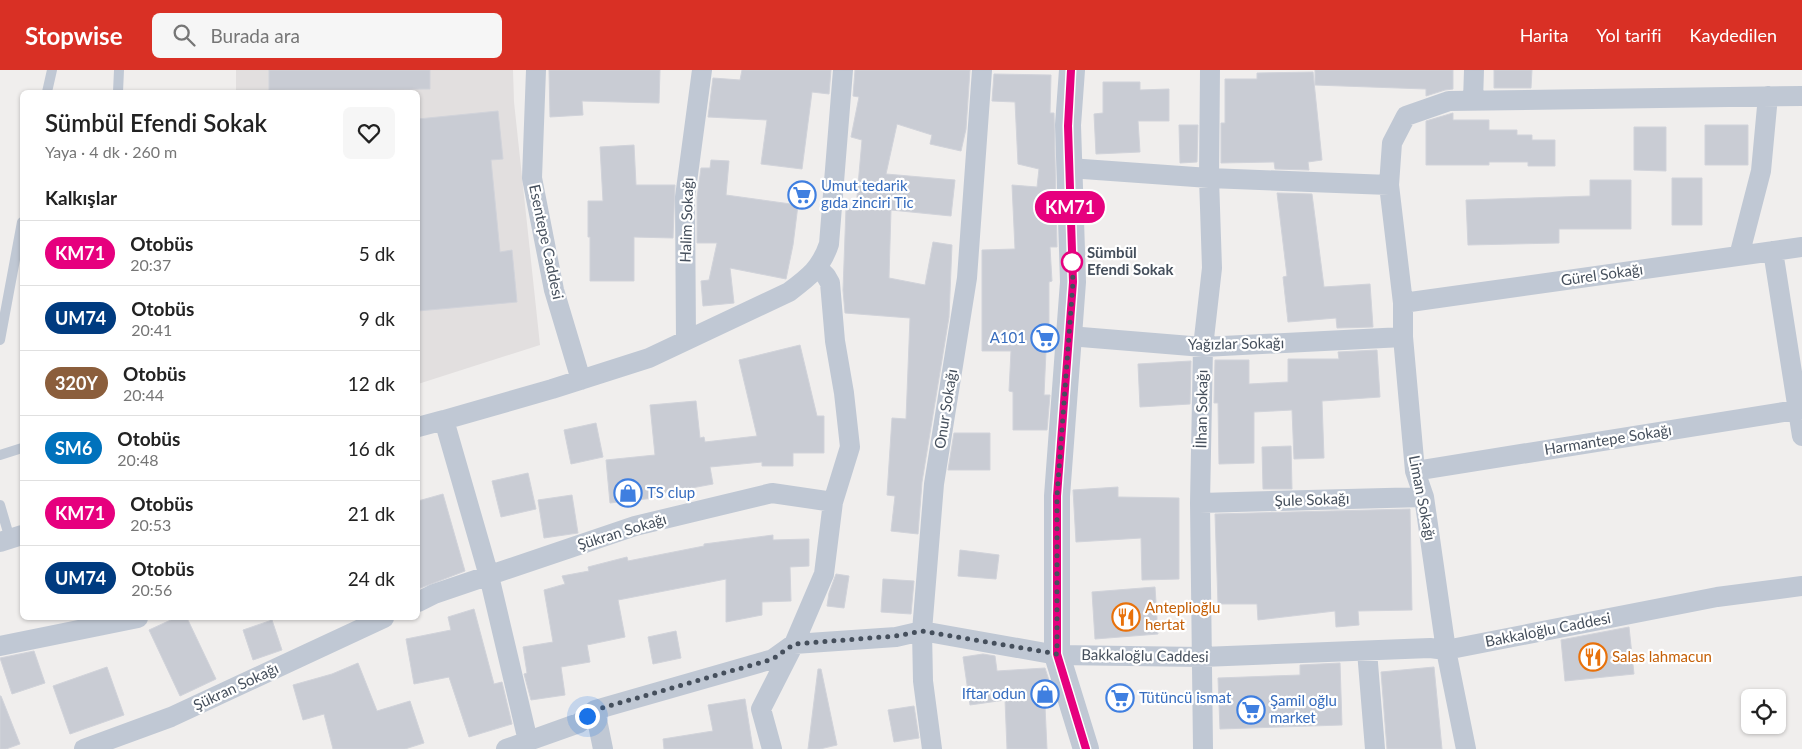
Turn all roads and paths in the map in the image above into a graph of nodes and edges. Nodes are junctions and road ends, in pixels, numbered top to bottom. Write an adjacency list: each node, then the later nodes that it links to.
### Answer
1 (52, 70): 10 (lane)
2 (120, 70): 11 (lane)
3 (536, 70): 29 (street, Esentepe Caddesi)
4 (702, 70): 27 (street, Halim Sokağı)
5 (843, 70): 22 (street)
6 (982, 70): 47 (street, Onur Sokağı)
7 (1072, 70): 15 (street)
8 (1210, 70): 16 (street, İlhan Sokağı)
9 (1474, 70): 14 (street)
10 (48, 90)
11 (118, 90)
12 (1768, 96): 13 (street, Liman Sokağı); 14 (street, Liman Sokağı); 21 (street)
13 (1802, 96)
14 (1473, 100): 17 (street, Liman Sokağı)
15 (1069, 168): 16 (street); 24 (street)
16 (1209, 178): 17 (street); 28 (street, İlhan Sokağı)
17 (1389, 185): 23 (street, Liman Sokağı)
18 (20, 233): 26 (lane)
19 (1802, 247): 20 (street, Gürel Sokağı)
20 (1773, 252): 21 (street, Gürel Sokağı); 30 (street)
21 (1739, 256): 23 (street, Gürel Sokağı)
22 (818, 268): 27 (street); 38 (street)
23 (1403, 303): 25 (street, Liman Sokağı)
24 (1069, 336): 28 (street, Yağızlar Sokağı); 52 (street)
25 (1403, 337): 28 (street, Yağızlar Sokağı); 36 (street, Liman Sokağı)
26 (0, 340)
27 (686, 340): 29 (street)
28 (1203, 347): 39 (street, İlhan Sokağı)
29 (581, 380): 31 (street)
30 (1800, 409): 33 (street); 36 (street, Harmantepe Sokağı)
31 (444, 420): 32 (street); 42 (street)
32 (420, 426)
33 (1802, 436)
34 (20, 449): 35 (lane)
35 (0, 456)
36 (1415, 471): 37 (street, Liman Sokağı)
37 (1424, 497): 39 (street, Şule Sokağı); 50 (street, Liman Sokağı)
38 (833, 502): 42 (street, Şükran Sokağı); 48 (street)
39 (1200, 503): 53 (street, İlhan Sokağı)
40 (0, 505): 41 (lane)
41 (11, 539)
42 (489, 576): 44 (street, Şükran Sokağı); 55 (street)
43 (1802, 586): 50 (street, Bakkaloğlu Caddesi)
44 (420, 601)
45 (128, 620): 49 (street)
46 (380, 620): 56 (street, Şükran Sokağı)
47 (922, 631): 48 (street, Bakkaloğlu Caddesi); 52 (street, Bakkaloğlu Caddesi); 60 (street, Onur Sokağı)
48 (794, 644): 54 (street); 59 (street)
49 (0, 646)
50 (1446, 650): 51 (street, Bakkaloğlu Caddesi); 64 (street, Liman Sokağı)
51 (1367, 651): 53 (street, Bakkaloğlu Caddesi); 63 (street)
52 (1057, 654): 53 (street, Bakkaloğlu Caddesi); 61 (street)
53 (1202, 657): 62 (street, İlhan Sokağı)
54 (595, 710): 55 (street); 58 (street)
55 (528, 741): 57 (street)
56 (84, 749)
57 (506, 749)
58 (603, 749)
59 (772, 749)
60 (932, 749)
61 (1086, 749)
62 (1204, 749)
63 (1375, 749)
64 (1466, 749)

